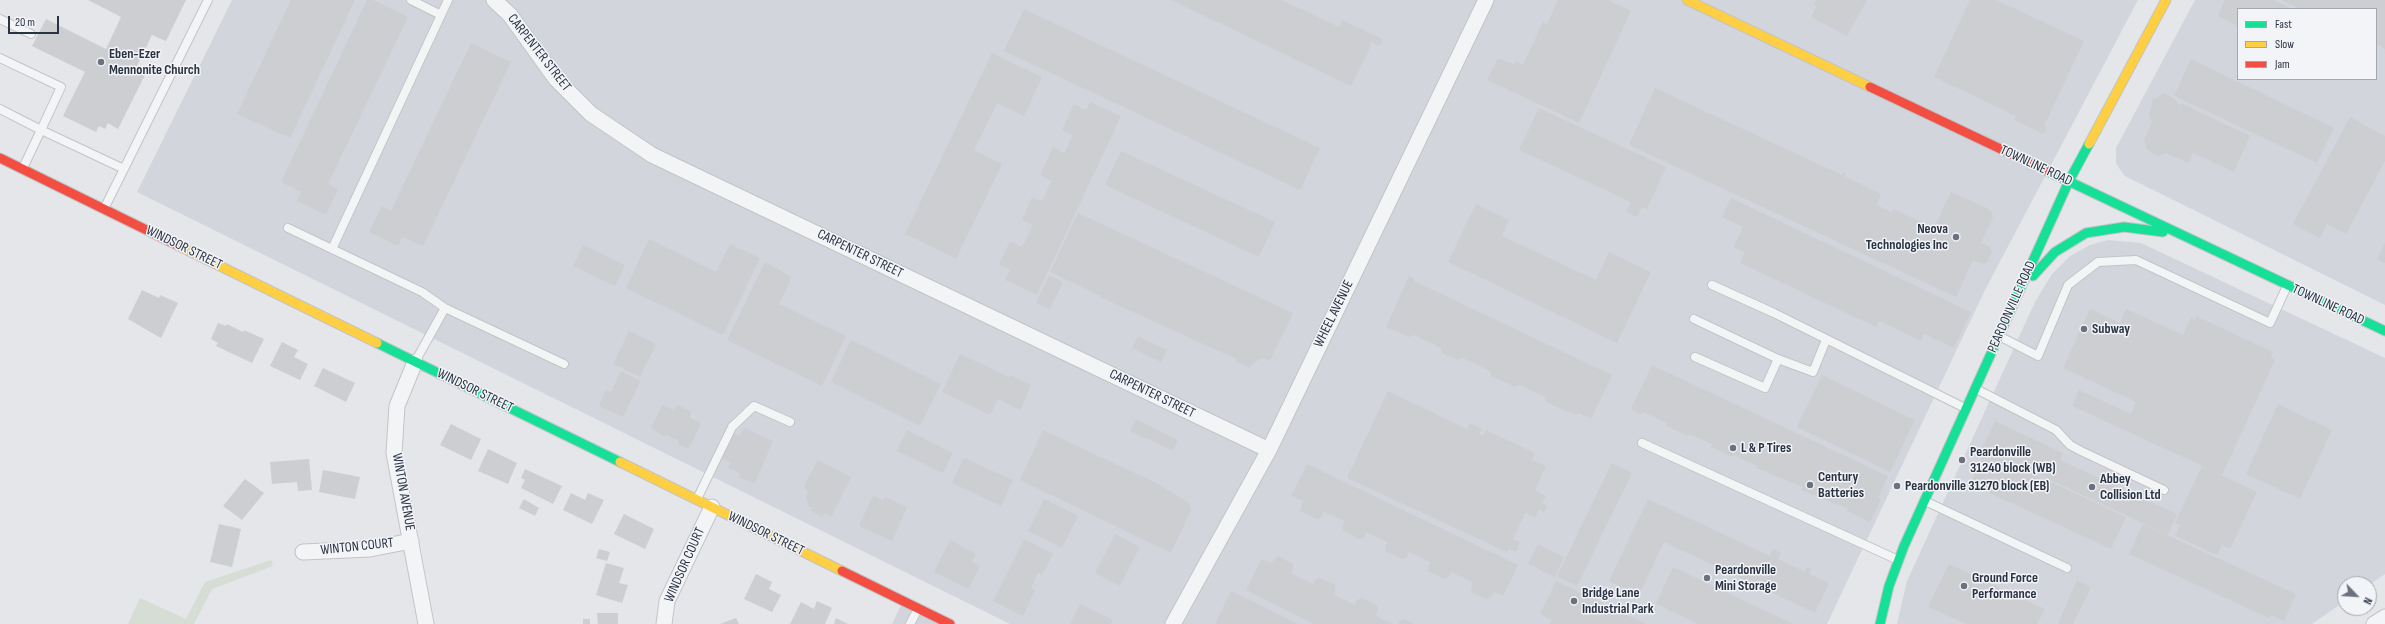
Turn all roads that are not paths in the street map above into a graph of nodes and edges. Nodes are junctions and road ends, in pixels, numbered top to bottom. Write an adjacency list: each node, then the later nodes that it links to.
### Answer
1 (208, 0): 16 (lane)
2 (411, 0): 8 (lane)
3 (448, 0): 8 (lane)
4 (494, 0): 38 (street, CARPENTER STREET)
5 (1486, 0): 38 (street, WHEEL AVENUE)
6 (1687, 0): 17 (street, TOWNLINE ROAD)
7 (2166, 0): 17 (street, PEARDONVILLE ROAD)
8 (441, 15): 21 (lane)
9 (0, 19): 10 (lane)
10 (31, 34)
11 (0, 58): 13 (lane)
12 (0, 109): 13 (lane)
13 (41, 130): 15 (lane); 16 (lane)
14 (0, 158): 15 (street, WINDSOR STREET)
15 (23, 169): 18 (street, WINDSOR STREET)
16 (124, 169): 18 (lane)
17 (2069, 181): 20 (street, TOWNLINE ROAD); 24 (street, PEARDONVILLE ROAD)
18 (104, 209): 32 (street, WINDSOR STREET)
19 (288, 228): 21 (lane)
20 (2179, 233): 23 (street, TOWNLINE ROAD); 24 (street)
21 (332, 250): 25 (lane)
22 (1712, 285): 29 (lane)
23 (2287, 286): 27 (street, TOWNLINE ROAD); 28 (lane)
24 (2020, 290): 28 (street, PEARDONVILLE ROAD)
25 (445, 308): 32 (lane); 33 (lane)
26 (1694, 319): 31 (lane)
27 (2385, 331)
28 (1999, 336): 34 (street, PEARDONVILLE ROAD)
29 (1826, 340): 31 (lane); 35 (lane)
30 (1695, 357): 31 (lane)
31 (1778, 360)
32 (415, 362): 40 (street, WINDSOR STREET); 43 (street, WINTON AVENUE)
33 (564, 364)
34 (1975, 389): 35 (street, PEARDONVILLE ROAD); 39 (lane)
35 (1966, 408): 41 (street, PEARDONVILLE ROAD)
36 (790, 422): 40 (lane)
37 (1642, 443): 45 (lane)
38 (1269, 450): 55 (street, WHEEL AVENUE)
39 (2164, 490)
40 (696, 500): 42 (street, WINDSOR STREET)
41 (1924, 500): 45 (street, PEARDONVILLE ROAD); 46 (lane)
42 (712, 507): 48 (street, WINDSOR STREET); 52 (street, WINDSOR COURT)
43 (412, 541): 44 (street, WINTON COURT); 51 (street, WINTON AVENUE)
44 (303, 552)
45 (1898, 560): 47 (street, PEARDONVILLE ROAD)
46 (2067, 568)
47 (1889, 586): 49 (street); 56 (street, PEARDONVILLE ROAD)
48 (918, 608): 53 (lane); 54 (street, WINDSOR STREET)
49 (1873, 612)
50 (2385, 617): 57 (street)
51 (426, 624)
52 (664, 624)
53 (910, 624)
54 (950, 624)
55 (1173, 624)
56 (1880, 624)
57 (2374, 624)

